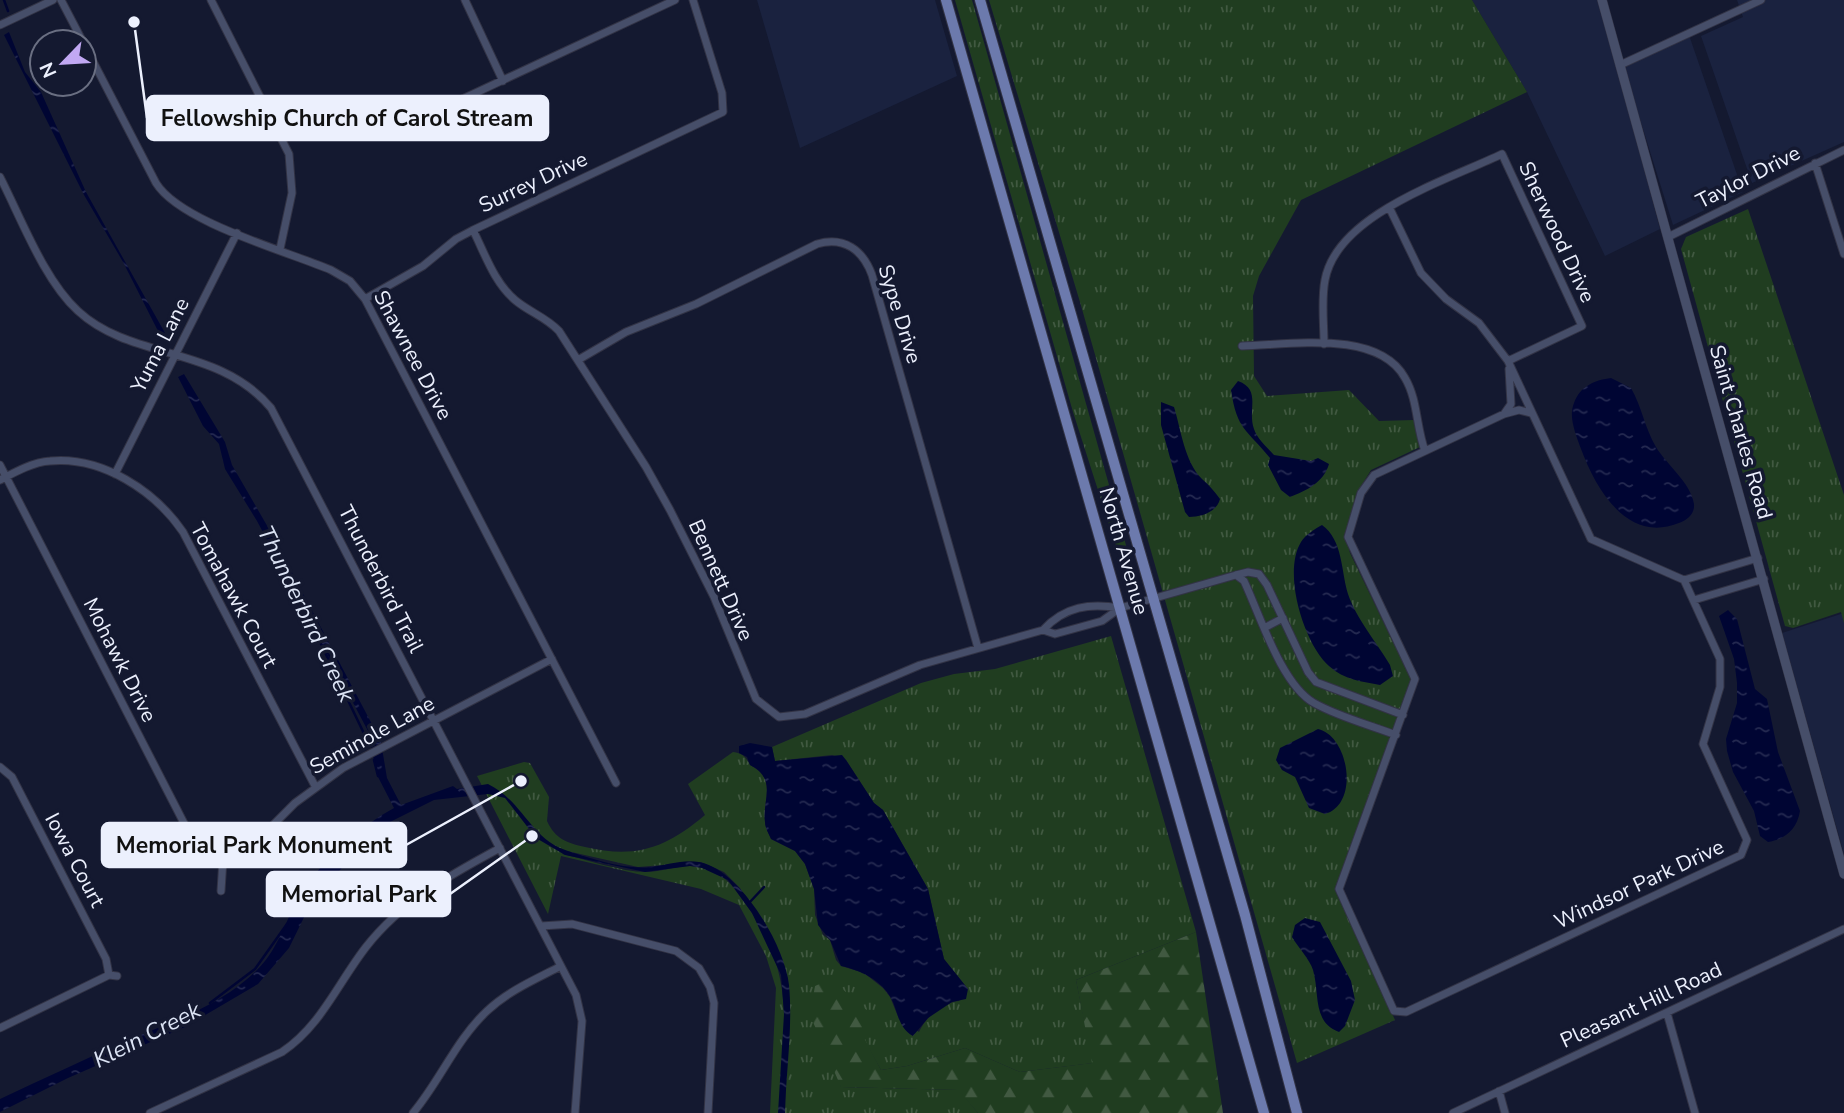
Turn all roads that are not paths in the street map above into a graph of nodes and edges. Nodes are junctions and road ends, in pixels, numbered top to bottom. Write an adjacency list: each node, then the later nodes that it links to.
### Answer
1 (53, 0): 11 (street)
2 (61, 0): 12 (street, Shawnee Drive)
3 (211, 0): 24 (street)
4 (465, 0): 15 (street)
5 (675, 0): 15 (street)
6 (692, 0): 21 (street, Surrey Drive)
7 (946, 0): 44 (main road, North Avenue)
8 (980, 0): 42 (main road, North Avenue)
9 (1602, 0): 13 (street, Saint Charles Road)
10 (1761, 0): 13 (street)
11 (0, 25)
12 (76, 28)
13 (1620, 65): 23 (street, Saint Charles Road)
14 (98, 70): 22 (street, Shawnee Drive)
15 (503, 81): 16 (street)
16 (413, 122)
17 (1844, 150): 18 (street, Taylor Drive)
18 (1815, 163): 23 (street, Taylor Drive); 25 (street)
19 (0, 177): 29 (street, Thunderbird Trail)
20 (1389, 207): 27 (street); 31 (street); 31 (street, Sherwood Drive)
21 (473, 230): 26 (street, Surrey Drive); 30 (street, Bennett Drive)
22 (237, 233): 24 (street, Shawnee Drive); 29 (street, Yuma Lane)
23 (1668, 237): 38 (street, Saint Charles Road)
24 (279, 249): 26 (street, Shawnee Drive)
25 (1844, 254)
26 (365, 299): 49 (street, Shawnee Drive)
27 (1324, 344): 28 (street); 34 (street)
28 (1242, 346)
29 (176, 354): 36 (street, Yuma Lane); 51 (street, Thunderbird Trail)
30 (578, 360): 48 (street, Bennett Drive); 48 (street, Sype Drive)
31 (1508, 361): 32 (street); 33 (street)
32 (1504, 414): 33 (street, Windsor Park Drive); 34 (street, Windsor Park Drive)
33 (1531, 414): 41 (street)
34 (1425, 451): 50 (street, Windsor Park Drive)
35 (0, 465): 37 (street, Mohawk Drive)
36 (115, 474): 37 (street, Tomahawk Court); 55 (street, Tomahawk Court)
37 (3, 478): 57 (street, Mohawk Drive)
38 (1758, 558): 40 (street, Saint Charles Road); 41 (street)
39 (1236, 575): 42 (street); 45 (street); 46 (street)
40 (1763, 579): 43 (street); 58 (street, Saint Charles Road)
41 (1684, 580): 43 (street, Windsor Park Drive)
42 (1152, 598): 44 (street); 71 (main road, North Avenue)
43 (1694, 600): 52 (street, Windsor Park Drive)
44 (1120, 608): 47 (street, Bennett Drive); 47 (street, Bennett Drive); 70 (main road, North Avenue)
45 (1283, 618): 46 (street); 50 (street)
46 (1266, 627): 52 (street)
47 (1043, 630): 48 (street, Bennett Drive)
48 (978, 648)
49 (552, 659): 51 (street, Seminole Lane); 54 (street, Shawnee Drive)
50 (1403, 715): 52 (street, Windsor Park Drive)
51 (434, 720): 55 (street, Seminole Lane); 56 (street, Thunderbird Trail)
52 (1396, 735)
53 (0, 767): 64 (street, Iowa Court)
54 (616, 783)
55 (315, 786): 57 (street, Seminole Lane)
56 (500, 848): 60 (street, Thunderbird Trail); 66 (street)
57 (223, 859): 59 (street)
58 (1844, 874)
59 (221, 891)
60 (541, 926): 62 (street, Thunderbird Trail); 69 (street)
61 (1844, 929): 63 (street, Pleasant Hill Road)
62 (561, 966): 67 (street); 68 (street, Thunderbird Trail)
63 (1667, 1013): 65 (street, Pleasant Hill Road); 74 (street)
64 (0, 1028)
65 (1499, 1091): 72 (street, Pleasant Hill Road); 73 (street)
66 (150, 1113)
67 (413, 1113)
68 (575, 1113)
69 (708, 1113)
70 (1264, 1113)
71 (1297, 1113)
72 (1453, 1113)
73 (1505, 1113)
74 (1695, 1113)

